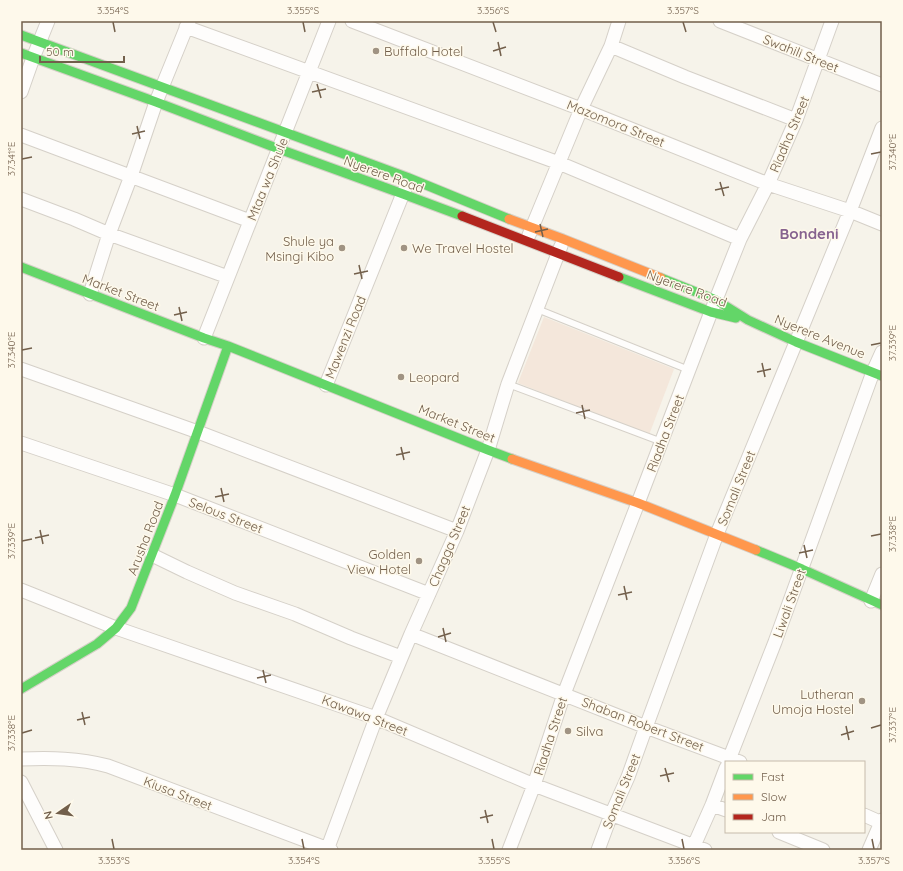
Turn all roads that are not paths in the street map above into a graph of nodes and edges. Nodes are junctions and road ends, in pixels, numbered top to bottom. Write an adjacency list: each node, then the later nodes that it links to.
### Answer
1 (48, 21): 9 (street)
2 (330, 21): 13 (street, Mtaa wa Shule)
3 (352, 21): 18 (street, Mazomora Street)
4 (618, 21): 10 (street)
5 (720, 21): 12 (street, Swahili Street)
6 (832, 21): 12 (street, Riadha Street)
7 (188, 24): 13 (street); 15 (street)
8 (21, 35): 9 (main road, Nyerere Road)
9 (39, 42): 11 (street); 15 (main road, Nyerere Road)
10 (611, 46): 18 (street); 19 (street)
11 (27, 55): 16 (street); 17 (main road, Nyerere Road)
12 (818, 60): 14 (street, Swahili Street); 19 (street, Riadha Street)
13 (310, 71): 21 (street, Mtaa wa Shule); 24 (street)
14 (882, 85)
15 (161, 87): 17 (street); 21 (main road, Nyerere Road)
16 (21, 92)
17 (156, 102): 23 (main road, Nyerere Road); 25 (street)
18 (582, 109): 24 (street); 27 (street, Mazomora Street)
19 (796, 120): 27 (street, Riadha Street)
20 (882, 128): 30 (street, Somali Street)
21 (286, 132): 23 (street, Mtaa wa Shule); 26 (main road, Nyerere Road)
22 (21, 135): 25 (street)
23 (279, 149): 28 (main road, Nyerere Road); 31 (street, Mtaa wa Shule)
24 (559, 163): 33 (street); 36 (street)
25 (131, 176): 31 (street); 34 (street)
26 (409, 178): 28 (street, Mawenzi Road); 33 (main road, Nyerere Road)
27 (768, 184): 30 (street, Mazomora Street); 36 (street, Riadha Street)
28 (403, 194): 37 (main road, Nyerere Road); 52 (street, Mawenzi Road)
29 (21, 199): 34 (street)
30 (850, 211): 32 (street, Mazomora Street); 46 (street, Somali Street)
31 (250, 221): 40 (street, Mtaa wa Shule)
32 (882, 224)
33 (532, 228): 35 (main road, Nyerere Road); 37 (street)
34 (109, 234): 40 (street); 41 (street)
35 (563, 239): 38 (street, Chagga Street); 42 (main road, Nyerere Road)
36 (740, 240): 42 (street, Riadha Street)
37 (527, 241): 38 (main road, Nyerere Road)
38 (558, 253): 42 (main road, Nyerere Road); 43 (street, Chagga Street)
39 (21, 267): 41 (main road, Market Street)
40 (228, 277): 45 (street, Mtaa wa Shule)
41 (90, 294): 45 (main road, Market Street)
42 (713, 306): 44 (main road, Nyerere Road); 44 (main road, Nyerere Road); 50 (street, Riadha Street)
43 (537, 309): 50 (lane); 53 (street, Chagga Street)
44 (748, 320): 46 (main road, Nyerere Avenue)
45 (204, 338): 47 (main road, Market Street)
46 (796, 342): 51 (main road, Nyerere Avenue); 61 (street, Somali Street)
47 (228, 346): 52 (main road, Market Street); 54 (main road, Arusha Road)
48 (882, 352): 51 (street, Liwali Street)
49 (21, 369): 54 (street)
50 (689, 370): 55 (street, Riadha Street)
51 (878, 374): 63 (street, Liwali Street)
52 (326, 384): 57 (main road, Market Street)
53 (508, 384): 55 (lane); 57 (street, Chagga Street)
54 (198, 432): 58 (main road, Arusha Road); 60 (street)
55 (662, 442): 59 (street, Riadha Street)
56 (21, 443): 58 (street, Selous Street)
57 (488, 450): 59 (main road, Market Street); 60 (street, Chagga Street)
58 (175, 495): 62 (main road, Arusha Road); 66 (street, Selous Street)
59 (638, 503): 61 (main road, Market Street); 72 (street, Riadha Street)
60 (457, 531): 66 (street, Chagga Street)
61 (717, 534): 63 (main road, Market Street); 74 (street, Somali Street)
62 (152, 556): 68 (main road, Arusha Road); 70 (street)
63 (802, 568): 67 (main road, Market Street); 77 (street, Liwali Street)
64 (882, 574): 67 (street)
65 (21, 590): 68 (street, Kawawa Street)
66 (429, 594): 69 (street, Chagga Street)
67 (876, 603)
68 (116, 628): 71 (main road, Arusha Road); 73 (street, Kawawa Street)
69 (411, 634): 70 (street, Chagga Street); 72 (street, Shaban Robert Street)
70 (401, 657): 73 (street, Chagga Street)
71 (21, 689)
72 (564, 694): 74 (street, Shaban Robert Street); 80 (street, Riadha Street)
73 (376, 718): 80 (street, Kawawa Street); 89 (street, Chagga Street)
74 (646, 726): 76 (street, Shaban Robert Street); 83 (street, Somali Street)
75 (21, 759): 89 (street, Kiusa Street)
76 (729, 761)
77 (731, 761)
78 (725, 775): 81 (street, Liwali Street)
79 (21, 782): 88 (street)
80 (534, 785): 83 (street, Kawawa Street); 90 (street, Riadha Street)
81 (712, 804): 82 (street); 87 (street, Liwali Street)
82 (725, 810)
83 (611, 814): 87 (street, Kawawa Street); 91 (street, Somali Street)
84 (865, 815): 85 (street)
85 (882, 822): 93 (street)
86 (781, 833): 92 (street)
87 (697, 848)
88 (56, 850)
89 (329, 850)
90 (510, 850)
91 (598, 850)
92 (823, 850)
93 (869, 850)

